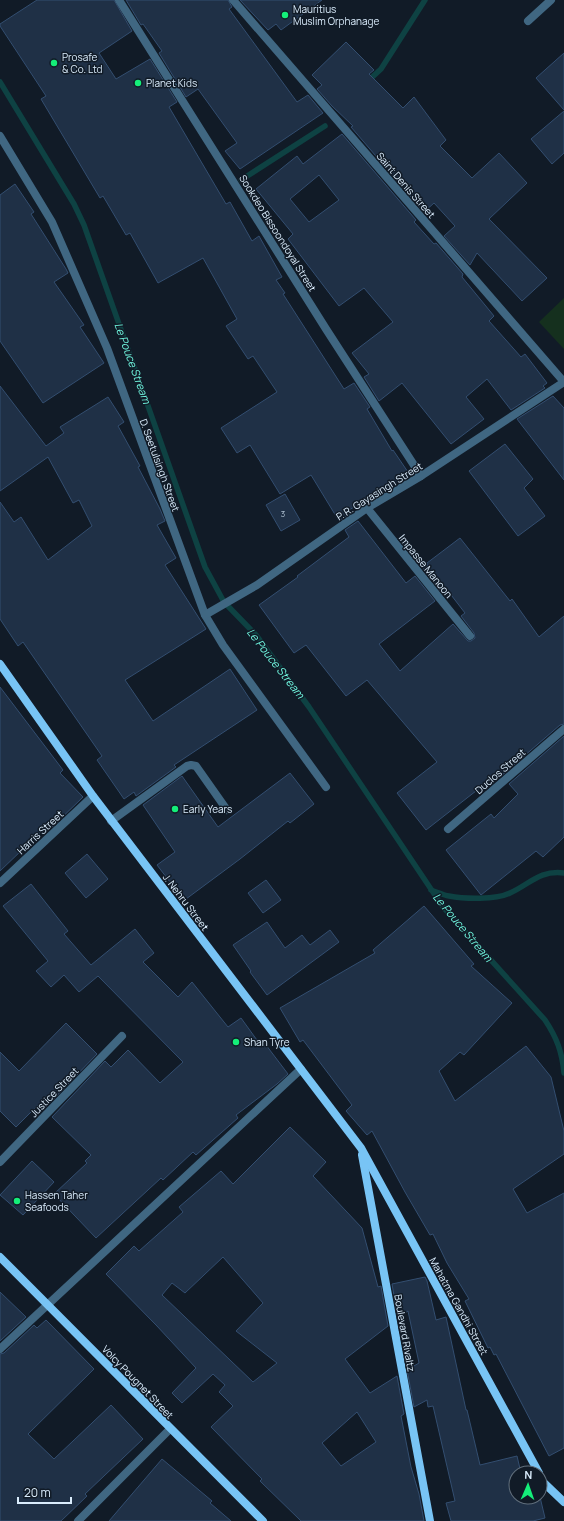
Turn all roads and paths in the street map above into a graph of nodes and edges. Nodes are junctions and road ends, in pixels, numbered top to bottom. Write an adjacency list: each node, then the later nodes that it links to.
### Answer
1 (119, 0): 7 (street, Sookdeo Bissoondoyal Street)
2 (235, 0): 2 (street); 6 (street, Saint Denis Street)
3 (551, 0): 4 (street)
4 (528, 21)
5 (0, 136): 9 (street, D. Seetulsingh Street)
6 (564, 382): 7 (street, P. R. Gayasingh Street)
7 (421, 476): 8 (street, P. R. Gayasingh Street)
8 (367, 508): 9 (street, P. R. Gayasingh Street); 10 (street, Impasse Manoon)
9 (205, 615): 13 (street, D. Seetulsingh Street)
10 (470, 636)
11 (0, 664): 14 (main road, J. Nehru Street)
12 (564, 729): 17 (street, Duclos Street)
13 (326, 787)
14 (93, 796): 16 (main road, J. Nehru Street); 18 (street, Harris Street)
15 (227, 810): 16 (street)
16 (111, 820): 20 (main road, J. Nehru Street)
17 (448, 829)
18 (0, 883)
19 (122, 1036): 22 (street, Justice Street)
20 (301, 1069): 21 (main road, J. Nehru Street); 24 (street)
21 (361, 1148): 27 (main road, Mahatma Gandhi Street); 32 (main road, Boulevard Rivaltz)
22 (0, 1162)
23 (0, 1257): 24 (main road, Volcy Pougnet Street)
24 (47, 1304): 25 (street); 26 (main road, Volcy Pougnet Street)
25 (0, 1349)
26 (170, 1429): 30 (street); 31 (main road, Volcy Pougnet Street)
27 (534, 1465)
28 (548, 1487): 29 (main road, Mahatma Gandhi Street)
29 (564, 1502)
30 (78, 1521)
31 (263, 1521)
32 (430, 1521)

